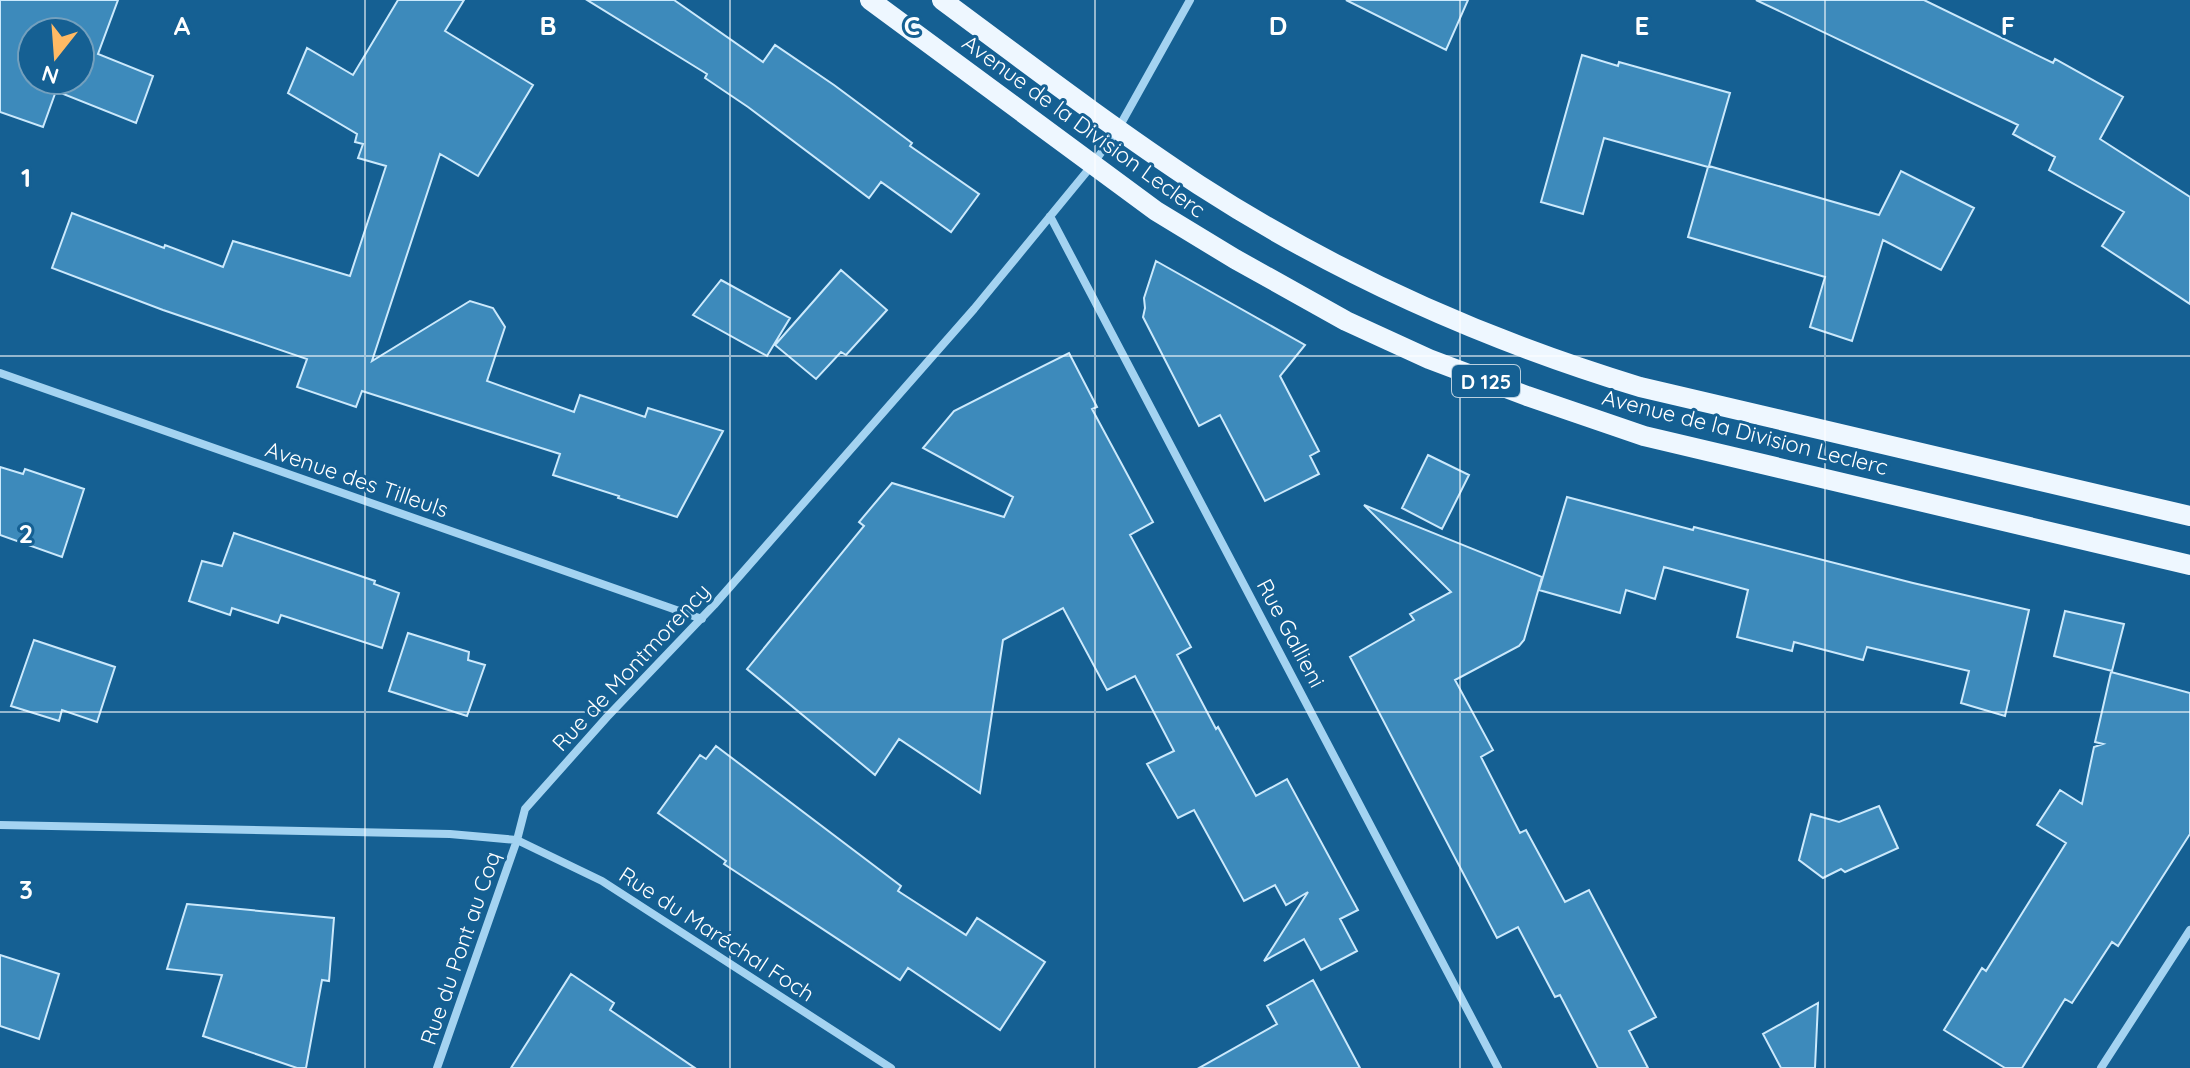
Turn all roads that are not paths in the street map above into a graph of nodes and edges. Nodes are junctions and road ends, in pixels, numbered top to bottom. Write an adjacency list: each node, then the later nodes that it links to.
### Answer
1 (870, 0): 5 (main road, Avenue de la Division Leclerc / D 125)
2 (942, 0): 4 (main road, Avenue de la Division Leclerc / D 125)
3 (1190, 0): 4 (street, Rue de Montmorency)
4 (1118, 129): 5 (street, Rue de Montmorency); 8 (main road, Avenue de la Division Leclerc / D 125)
5 (1093, 164): 6 (street, Rue de Montmorency); 9 (main road, Avenue de la Division Leclerc / D 125)
6 (1050, 216): 10 (street, Rue de Montmorency); 16 (street, Rue Gallieni)
7 (0, 373): 10 (street, Avenue des Tilleuls)
8 (2190, 516)
9 (2190, 565)
10 (702, 619): 12 (street, Rue de Montmorency)
11 (0, 825): 12 (street)
12 (517, 840): 14 (street, Rue du Pont au Coq); 15 (street, Rue du Maréchal Foch)
13 (2190, 930): 17 (street)
14 (437, 1068)
15 (891, 1068)
16 (1498, 1068)
17 (2101, 1068)

